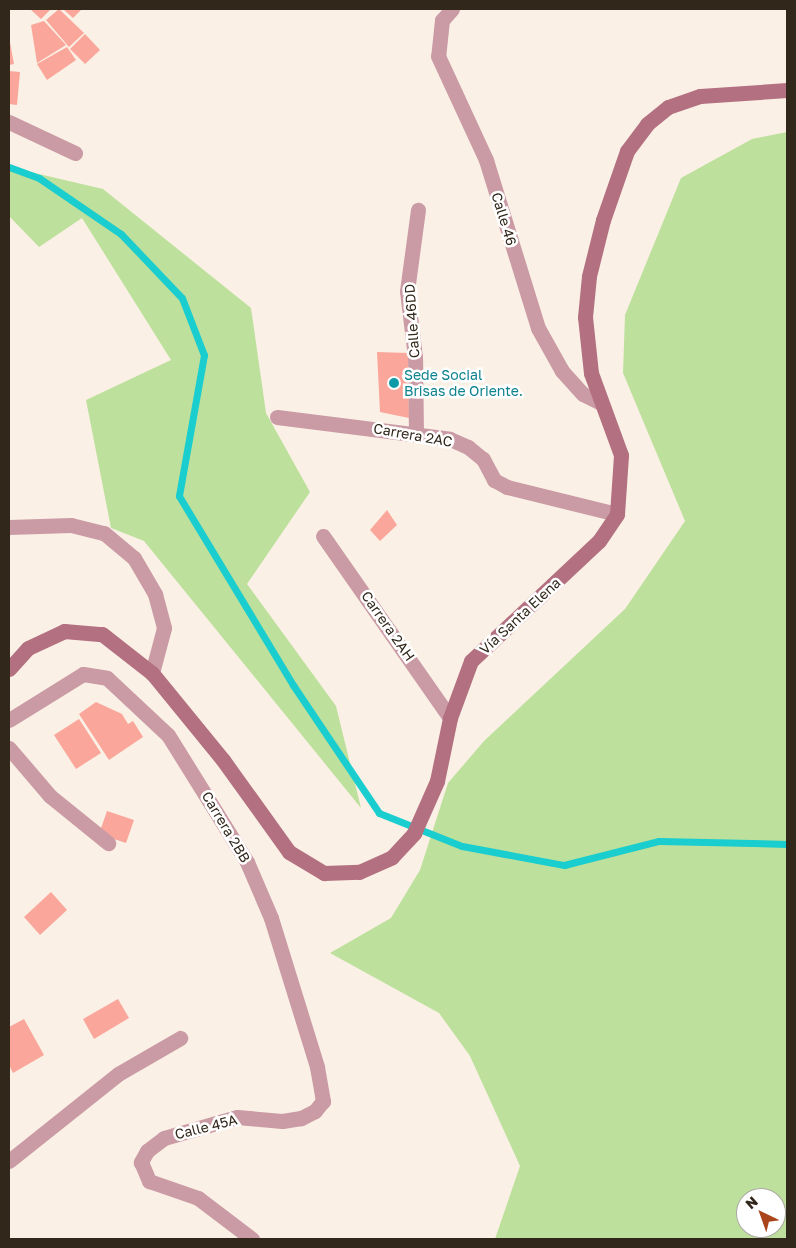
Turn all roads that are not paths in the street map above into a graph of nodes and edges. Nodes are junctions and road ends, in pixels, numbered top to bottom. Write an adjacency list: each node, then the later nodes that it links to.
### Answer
1 (447, 14): 6 (street, Calle 46)
2 (787, 90): 6 (main road, Vía Santa Elena)
3 (9, 122): 4 (street)
4 (75, 153)
5 (418, 210): 8 (street, Calle 46DD)
6 (599, 402): 9 (main road, Vía Santa Elena)
7 (277, 417): 8 (street, Carrera 2AC)
8 (416, 434): 9 (street, Carrera 2AC)
9 (617, 514): 14 (main road, Vía Santa Elena)
10 (9, 528): 13 (street)
11 (323, 536): 14 (street, Carrera 2AH)
12 (9, 669): 13 (main road, Vía Santa Elena)
13 (152, 673): 14 (main road, Vía Santa Elena)
14 (450, 718)
15 (9, 720): 19 (street, Carrera 2BB)
16 (9, 748): 17 (street)
17 (108, 843)
18 (180, 1038): 20 (street)
19 (315, 1111): 21 (street, Calle 45A)
20 (9, 1161)
21 (252, 1239)

